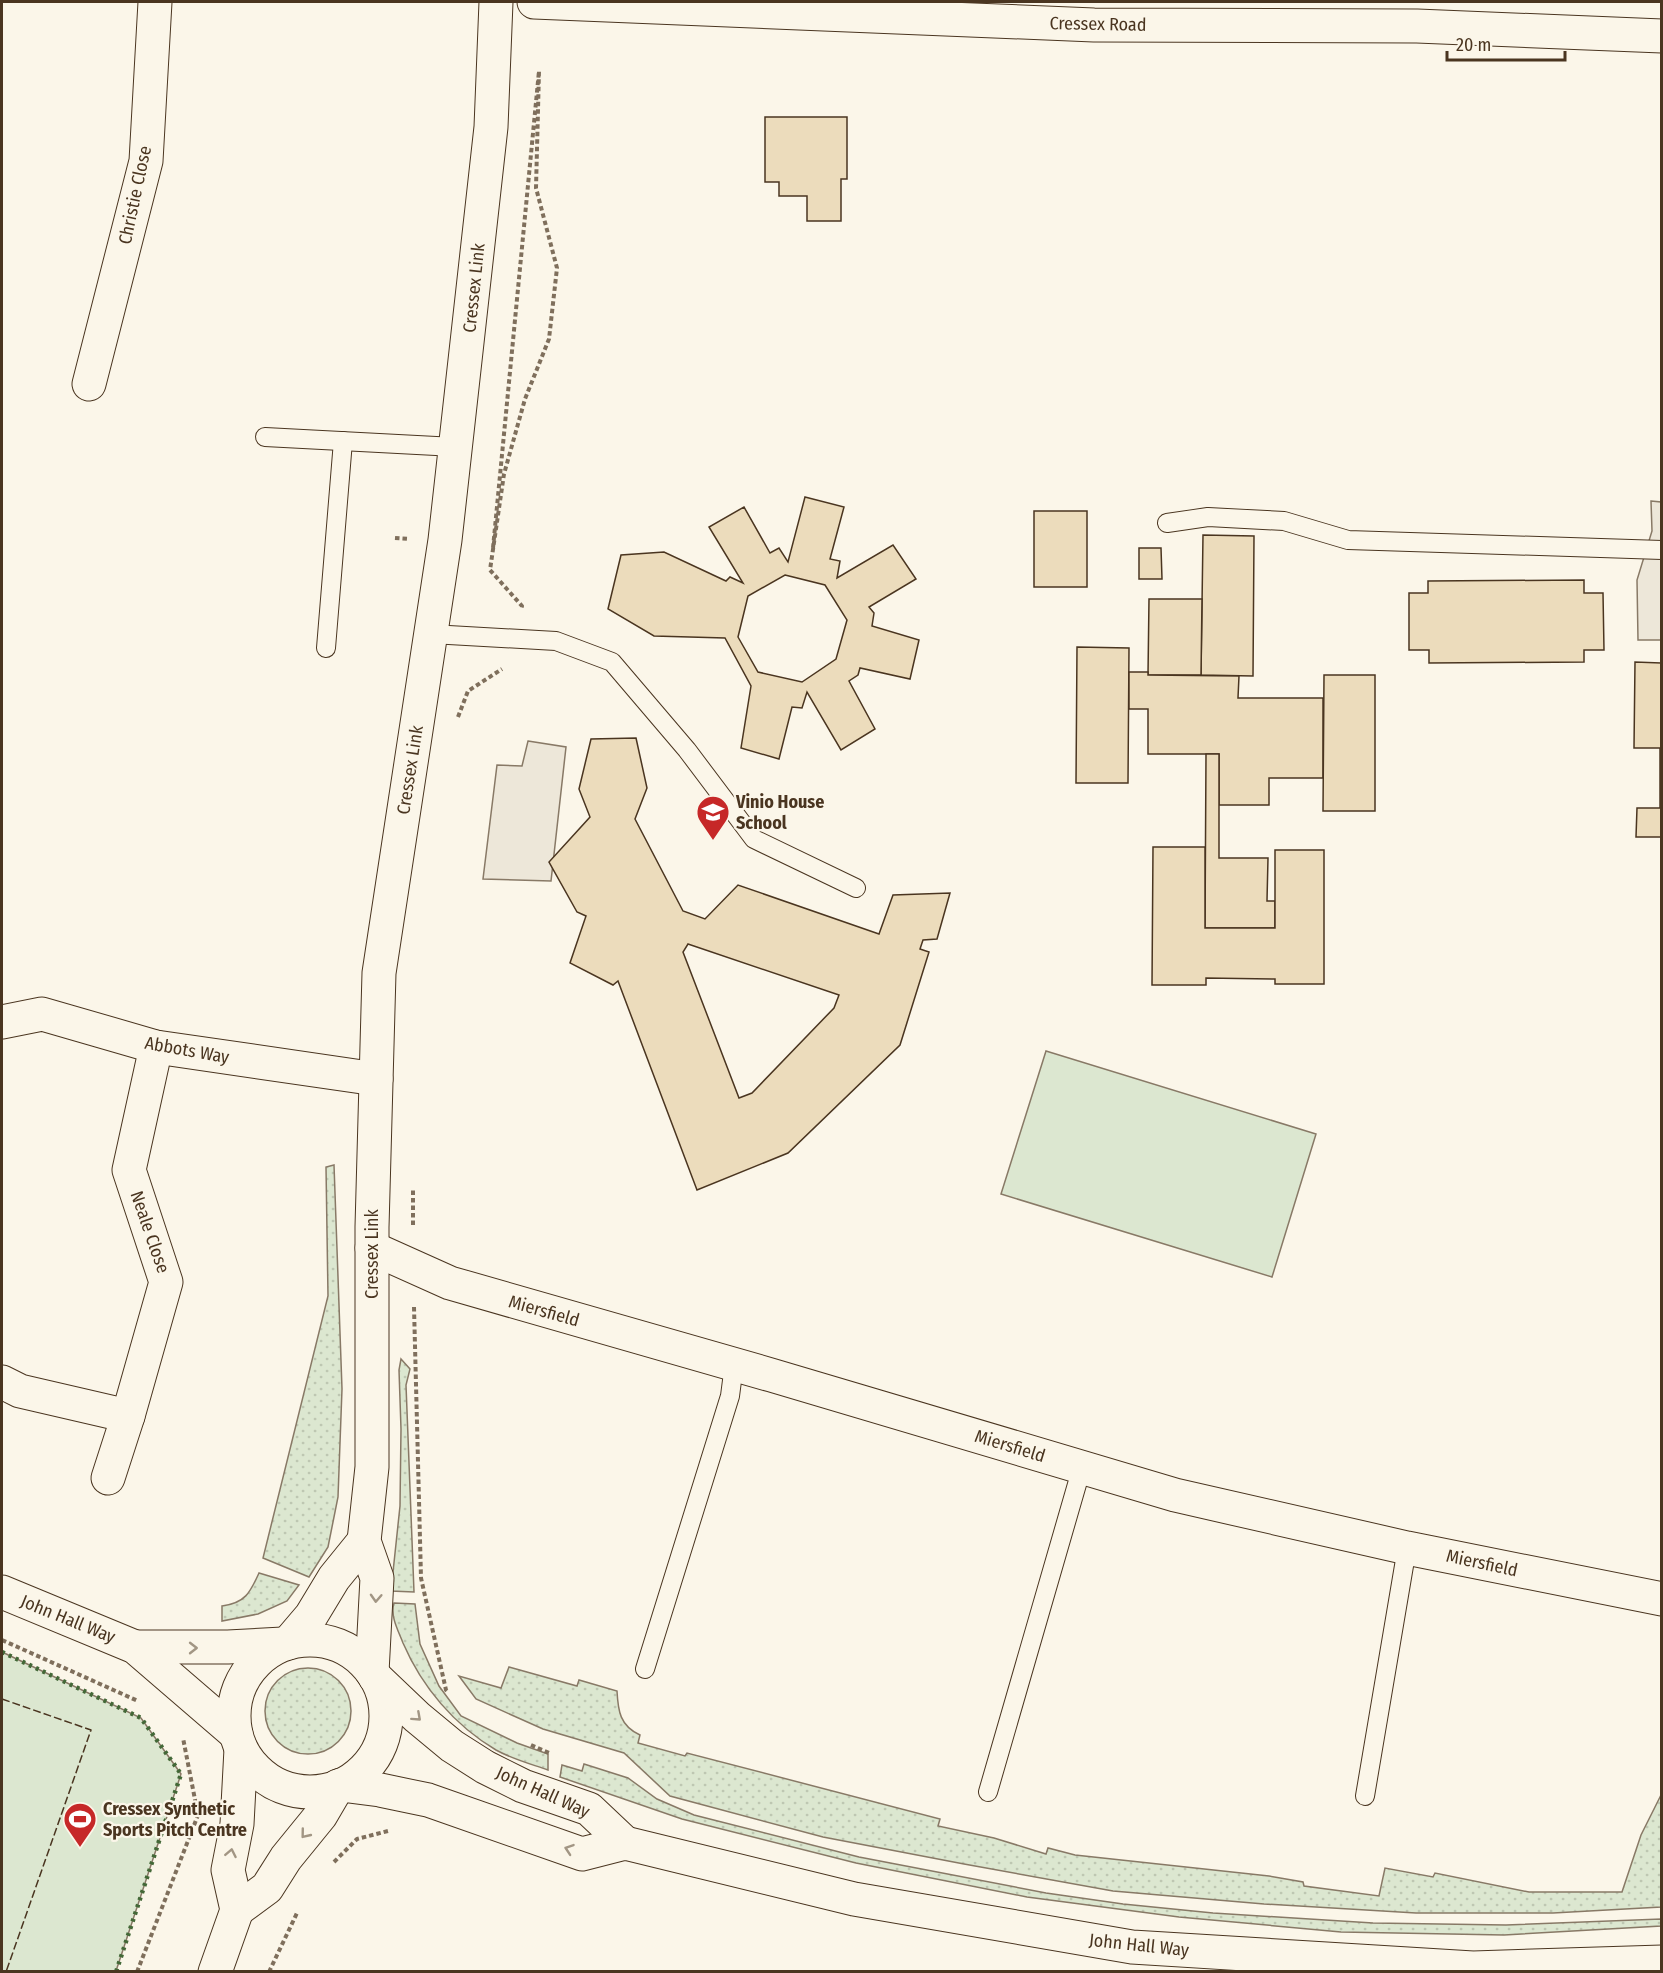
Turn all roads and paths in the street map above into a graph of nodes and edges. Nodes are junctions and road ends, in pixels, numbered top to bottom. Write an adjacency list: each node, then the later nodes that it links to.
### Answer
1 (155, 2): 5 (main road, Christie Close)
2 (496, 2): 8 (main road, Cressex Link)
3 (534, 2): 4 (main road, Cressex Road)
4 (1662, 36)
5 (89, 384)
6 (265, 436): 7 (lane)
7 (343, 441): 8 (lane); 14 (lane)
8 (455, 447): 12 (main road, Cressex Link)
9 (1167, 523): 11 (lane)
10 (493, 548): 10 (path); 13 (path)
11 (1662, 550)
12 (432, 634): 13 (lane); 19 (main road, Cressex Link)
13 (513, 638): 15 (path); 16 (lane)
14 (326, 648)
15 (455, 723)
16 (856, 888)
17 (2, 1022): 18 (main road, Abbots Way)
18 (156, 1047): 19 (main road, Abbots Way); 25 (main road, Neale Close)
19 (376, 1079): 21 (main road, Cressex Link)
20 (413, 1187): 22 (path)
21 (372, 1248): 22 (main road, Miersfield); 28 (main road, Cressex Link)
22 (412, 1267): 23 (main road, Miersfield); 37 (path)
23 (734, 1365): 26 (main road, Miersfield); 35 (lane)
24 (2, 1382): 25 (main road)
25 (128, 1416): 27 (main road, Neale Close)
26 (1082, 1467): 29 (main road, Miersfield); 43 (lane)
27 (108, 1478)
28 (364, 1541): 33 (main road); 36 (main road, Cressex Link, one-way to 36)
29 (1407, 1548): 31 (main road, Miersfield); 45 (lane)
30 (2, 1592): 34 (main road, John Hall Way)
31 (1662, 1599)
32 (2, 1640): 38 (path)
33 (286, 1643): 34 (main road, John Hall Way, one-way to 33); 36 (main road); 40 (main road)
34 (135, 1647): 40 (main road, John Hall Way)
35 (645, 1669)
36 (373, 1674): 42 (main road); 44 (main road, John Hall Way, one-way to 44)
37 (454, 1697)
38 (148, 1705)
39 (181, 1730): 52 (path)
40 (238, 1742): 42 (main road); 50 (main road, one-way to 40)
41 (530, 1745): 44 (path)
42 (340, 1786): 47 (main road, John Hall Way, one-way to 42); 50 (main road, one-way to 50)
43 (988, 1792)
44 (549, 1796): 47 (main road, John Hall Way)
45 (1365, 1796)
46 (396, 1828): 48 (path)
47 (625, 1843): 51 (main road, John Hall Way)
48 (333, 1863)
49 (299, 1909): 54 (path)
50 (237, 1910): 53 (main road)
51 (1662, 1962)
52 (137, 1971)
53 (215, 1971)
54 (269, 1971)

